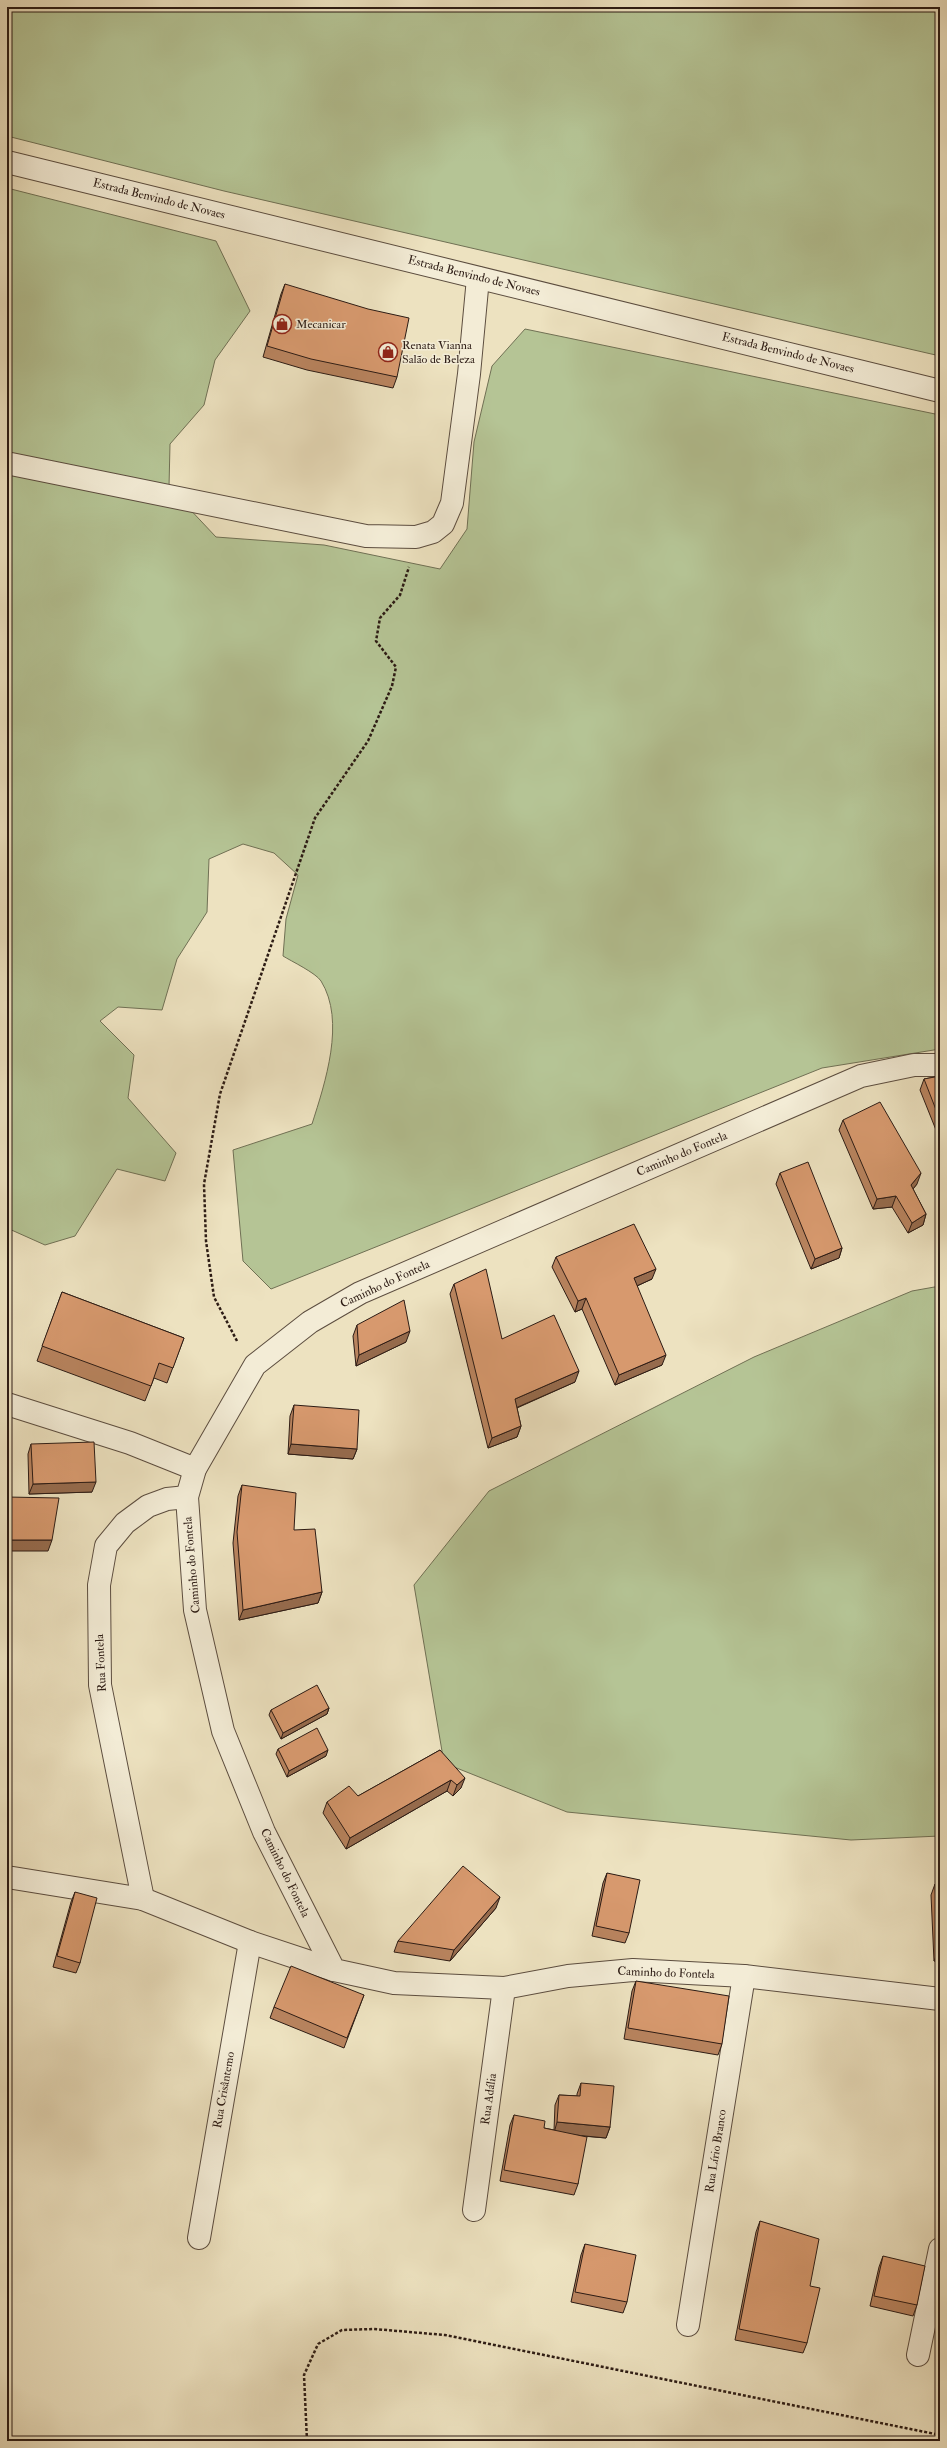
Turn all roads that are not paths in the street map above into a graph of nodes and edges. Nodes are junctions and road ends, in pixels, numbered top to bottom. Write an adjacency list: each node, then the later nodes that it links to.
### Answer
1 (7, 162): 2 (street, Estrada Benvindo de Novaes)
2 (478, 278): 3 (street, Estrada Benvindo de Novaes); 4 (street)
3 (940, 391)
4 (11, 464)
5 (940, 1065): 7 (street, Caminho do Fontela)
6 (7, 1404): 7 (street)
7 (195, 1469): 8 (street, Caminho do Fontela)
8 (187, 1497): 10 (street, Rua Fontela); 12 (street, Caminho do Fontela)
9 (7, 1877): 10 (street)
10 (143, 1899): 11 (street)
11 (250, 1942): 12 (street); 17 (street, Rua Crisântemo)
12 (334, 1970): 14 (street, Caminho do Fontela)
13 (744, 1976): 14 (street, Caminho do Fontela); 15 (street, Caminho do Fontela); 19 (street, Rua Lírio Branco)
14 (504, 1988): 16 (street, Rua Adália)
15 (940, 1999)
16 (474, 2210)
17 (199, 2238)
18 (940, 2249): 20 (street)
19 (688, 2325)
20 (918, 2355)

